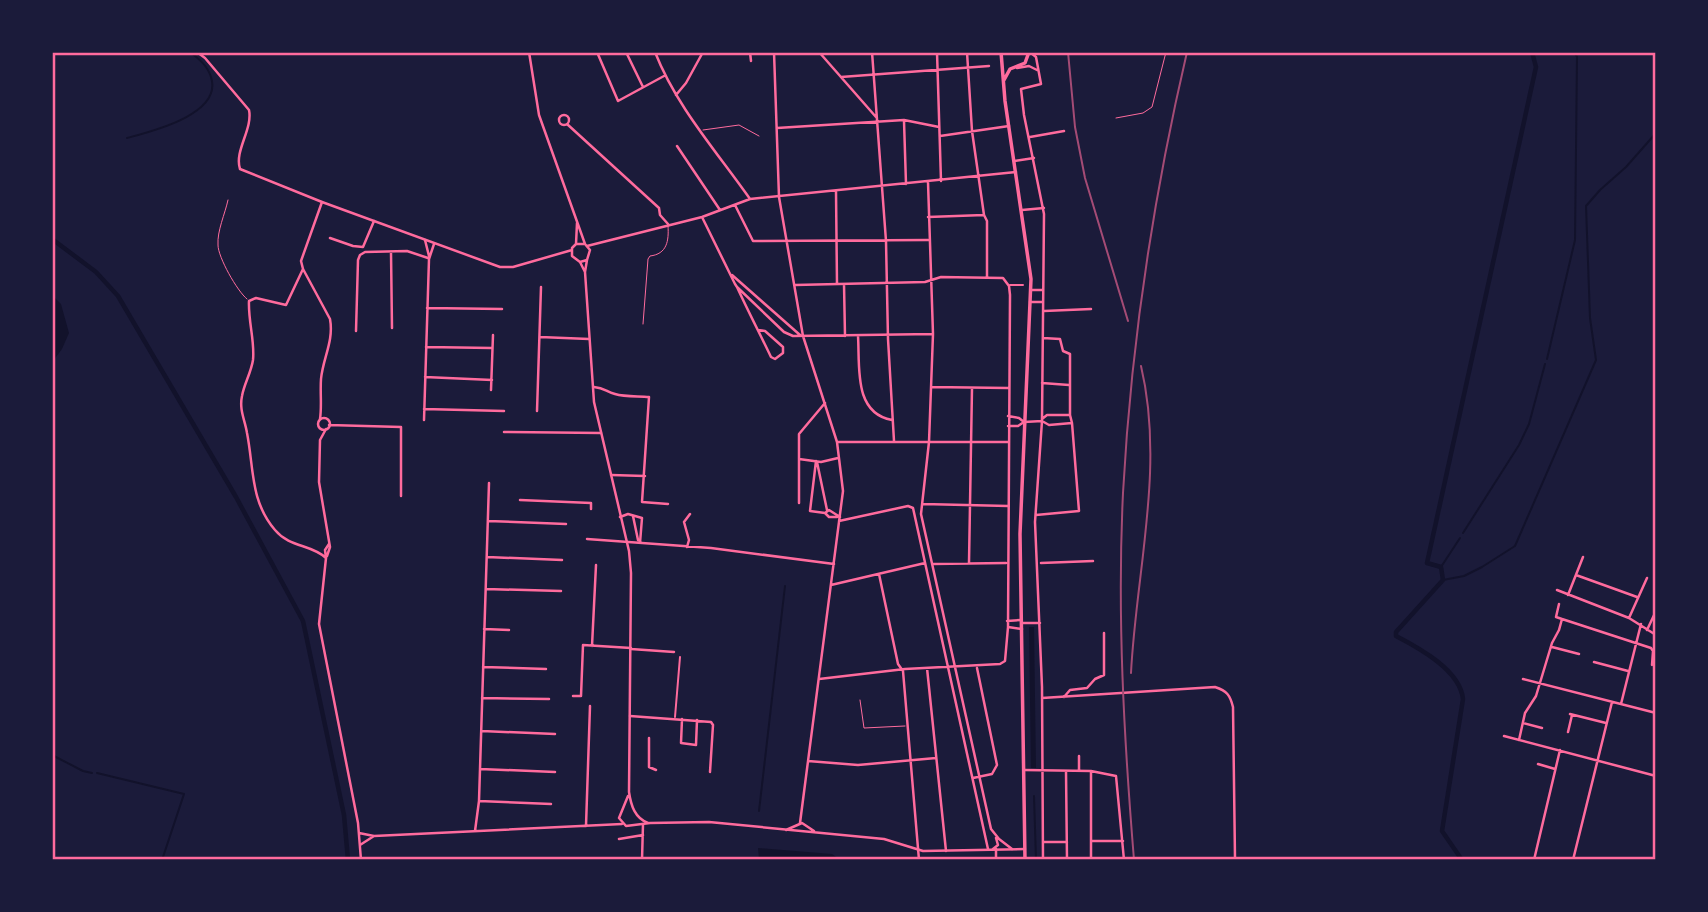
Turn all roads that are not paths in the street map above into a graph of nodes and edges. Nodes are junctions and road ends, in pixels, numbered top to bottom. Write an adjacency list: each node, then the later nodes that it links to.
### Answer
1 (197, 52): 54 (street)
2 (529, 52): 61 (street)
3 (597, 52): 26 (street)
4 (626, 52): 26 (street)
5 (656, 52): 22 (street)
6 (703, 52): 27 (street)
7 (750, 52): 16 (street)
8 (774, 52): 34 (street)
9 (819, 52): 24 (street)
10 (872, 52): 23 (street)
11 (937, 52): 20 (street)
12 (967, 52): 18 (street)
13 (1029, 52): 19 (main road); 21 (street)
14 (1166, 52): 28 (lane)
15 (1001, 55): 19 (main road); 25 (main road)
16 (751, 61)
17 (989, 66): 18 (street)
18 (968, 68): 20 (street); 36 (street)
19 (1015, 68): 21 (street); 25 (main road)
20 (937, 71): 23 (street); 33 (street)
21 (1039, 72): 40 (street)
22 (664, 75): 26 (street); 27 (street)
23 (874, 75): 24 (street); 29 (street)
24 (841, 77): 29 (street)
25 (1003, 82): 32 (main road)
26 (643, 87)
27 (676, 95): 35 (street)
28 (1116, 118)
29 (877, 120): 30 (street); 34 (street); 49 (street)
30 (904, 120): 33 (street); 48 (street)
31 (567, 124): 59 (street)
32 (1009, 126): 36 (street); 43 (main road)
33 (939, 127): 39 (street)
34 (778, 128): 51 (street)
35 (701, 130): 38 (lane); 53 (street)
36 (972, 131): 39 (street); 45 (street)
37 (1064, 131): 40 (street)
38 (759, 136)
39 (940, 136): 46 (street)
40 (1030, 137): 42 (street)
41 (677, 146): 57 (street)
42 (1033, 158): 43 (street); 56 (street)
43 (1014, 162): 44 (main road)
44 (1016, 172): 45 (street); 58 (main road)
45 (978, 176): 46 (street); 60 (street)
46 (941, 181): 47 (street)
47 (928, 182): 48 (street); 63 (street)
48 (906, 184): 49 (street)
49 (882, 186): 50 (street); 70 (street)
50 (836, 191): 51 (street); 72 (street)
51 (779, 197): 53 (street); 71 (street)
52 (228, 200): 100 (lane)
53 (750, 200): 55 (street)
54 (322, 202): 64 (street); 85 (street)
55 (735, 205): 57 (street); 71 (street)
56 (1040, 208): 58 (street); 99 (street)
57 (720, 210): 62 (street)
58 (1022, 210): 98 (main road)
59 (660, 215): 65 (street); 66 (street)
60 (984, 215): 63 (street); 88 (street)
61 (576, 216): 74 (street); 75 (street)
62 (702, 217): 65 (street); 87 (street)
63 (928, 217): 69 (street)
64 (374, 221): 67 (street); 68 (street)
65 (668, 224): 66 (street); 107 (lane)
66 (658, 226): 76 (street)
67 (330, 238)
68 (425, 240): 73 (street); 81 (street)
69 (928, 240): 70 (street); 89 (street)
70 (887, 241): 72 (street); 90 (street)
71 (787, 242): 72 (street); 92 (street)
72 (837, 242): 93 (street)
73 (434, 244): 80 (street); 81 (street)
74 (576, 244): 75 (street); 77 (street)
75 (586, 245): 76 (street); 78 (street)
76 (598, 245): 78 (street)
77 (572, 250): 80 (street); 82 (street)
78 (590, 251): 83 (street)
79 (391, 252): 81 (street); 108 (street); 110 (street)
80 (562, 254): 82 (street)
81 (429, 257): 103 (street)
82 (572, 257): 84 (street)
83 (587, 260): 84 (street); 86 (street)
84 (580, 262): 86 (street)
85 (303, 269): 100 (street); 137 (street)
86 (585, 272): 119 (street)
87 (729, 272): 97 (street); 115 (street)
88 (987, 277): 89 (street); 95 (street)
89 (930, 281): 90 (street); 112 (street)
90 (887, 283): 91 (street); 111 (street)
91 (844, 284): 93 (street); 116 (street)
92 (795, 285): 93 (street); 115 (street)
93 (837, 285)
94 (1023, 285): 95 (street)
95 (1009, 286): 129 (street)
96 (541, 287): 117 (street)
97 (737, 288): 109 (street); 115 (street)
98 (1031, 290): 99 (street); 101 (main road)
99 (1043, 290): 102 (street)
100 (249, 301): 182 (street)
101 (1030, 302): 102 (street); 141 (main road)
102 (1043, 302): 106 (street)
103 (427, 308): 104 (street); 120 (street)
104 (502, 309)
105 (1091, 309): 106 (street)
106 (1044, 310): 118 (street)
107 (643, 324)
108 (392, 328)
109 (758, 330): 109 (street)
110 (356, 331)
111 (887, 334): 112 (street); 114 (street); 138 (street)
112 (933, 334): 127 (street)
113 (493, 335): 121 (street)
114 (858, 335): 116 (street); 138 (street)
115 (803, 336): 116 (street); 131 (street)
116 (845, 336)
117 (540, 337): 119 (street); 134 (street)
118 (1043, 338): 124 (street); 125 (street)
119 (589, 339): 126 (street)
120 (426, 347): 121 (street); 122 (street)
121 (492, 348): 123 (street)
122 (425, 377): 123 (street); 132 (street)
123 (492, 380): 130 (street)
124 (1042, 383): 125 (street); 140 (street)
125 (1069, 385): 135 (street)
126 (593, 387): 147 (street); 157 (street)
127 (930, 387): 128 (street); 150 (street)
128 (972, 388): 129 (street); 151 (street)
129 (1008, 388): 136 (street)
130 (491, 390)
131 (825, 403): 149 (street); 154 (street)
132 (424, 409): 133 (street); 139 (street)
133 (503, 411)
134 (537, 411)
135 (1070, 415): 140 (street); 142 (street)
136 (1008, 416): 141 (street); 144 (street)
137 (320, 419): 143 (street); 145 (street)
138 (892, 419): 148 (street)
139 (424, 420)
140 (1042, 421): 141 (street); 142 (street); 171 (street)
141 (1024, 422): 144 (street); 206 (main road)
142 (1072, 423): 171 (street)
143 (330, 425): 145 (street); 159 (street)
144 (1009, 426): 152 (street)
145 (326, 429): 182 (street)
146 (504, 432): 147 (street)
147 (601, 433): 156 (street)
148 (894, 441): 149 (street); 150 (street)
149 (837, 442): 153 (street)
150 (929, 442): 151 (street); 164 (street)
151 (971, 442): 152 (street); 163 (street)
152 (1009, 442): 165 (street)
153 (839, 458): 155 (street); 173 (street)
154 (800, 459): 155 (street); 161 (street)
155 (817, 461): 168 (street); 168 (street)
156 (611, 475): 157 (street); 172 (street)
157 (645, 476): 162 (street)
158 (489, 482): 174 (street)
159 (401, 496)
160 (520, 500): 167 (street)
161 (799, 503)
162 (668, 504)
163 (970, 505): 164 (street); 165 (street); 186 (street)
164 (922, 506): 166 (street); 189 (street)
165 (1008, 506): 187 (street)
166 (913, 508): 173 (street); 185 (street)
167 (590, 509)
168 (826, 511): 173 (street)
169 (690, 514): 179 (street)
170 (633, 515): 172 (street); 178 (street); 178 (street)
171 (1036, 515): 207 (street)
172 (620, 517): 177 (street)
173 (839, 519): 188 (street)
174 (488, 521): 175 (street); 180 (street)
175 (566, 524)
176 (587, 539): 177 (street)
177 (626, 542): 178 (street); 219 (street)
178 (640, 543): 179 (street)
179 (687, 547): 188 (street)
180 (487, 557): 183 (street); 196 (street)
181 (1583, 557): 193 (street)
182 (326, 558): 300 (street)
183 (562, 560)
184 (1093, 561): 190 (street)
185 (925, 563): 192 (street); 227 (street)
186 (969, 563): 187 (street); 189 (street)
187 (1007, 563): 205 (street)
188 (834, 564): 195 (street)
189 (932, 564): 228 (street)
190 (1041, 564)
191 (596, 565): 217 (street)
192 (879, 573): 195 (street); 231 (street)
193 (1576, 575): 199 (street); 200 (street)
194 (1647, 578): 200 (street)
195 (831, 585): 233 (street)
196 (486, 589): 198 (street); 210 (street)
197 (1557, 590): 199 (street)
198 (561, 591)
199 (1567, 595): 203 (street)
200 (1637, 597): 203 (street)
201 (1559, 604): 204 (street)
202 (1656, 611): 213 (street)
203 (1629, 618): 208 (street)
204 (1562, 619): 216 (street); 218 (street)
205 (1007, 621): 206 (street); 209 (street)
206 (1021, 622): 207 (street); 211 (main road)
207 (1039, 623): 239 (street)
208 (1641, 625): 213 (street); 216 (street)
209 (1008, 627): 211 (street); 225 (street)
210 (484, 629): 212 (street); 226 (street)
211 (1022, 629): 270 (main road)
212 (509, 630)
213 (1647, 630): 215 (street)
214 (1104, 633): 237 (street)
215 (1656, 635)
216 (1636, 644): 224 (street); 232 (street)
217 (593, 646): 219 (street); 236 (street)
218 (1551, 647): 221 (street); 235 (street)
219 (631, 649): 220 (street); 246 (street)
220 (674, 652)
221 (1579, 654)
222 (680, 657): 247 (street)
223 (1594, 662): 232 (street)
224 (1652, 665)
225 (976, 666): 228 (street); 278 (street)
226 (483, 667): 230 (street); 238 (street)
227 (948, 667): 228 (street); 229 (street); 279 (street)
228 (955, 667): 278 (street)
229 (927, 668): 231 (street); 262 (street)
230 (546, 669)
231 (903, 671): 233 (street); 252 (street)
232 (1629, 671): 243 (street)
233 (819, 679): 264 (street)
234 (1523, 679): 235 (street)
235 (1540, 682): 242 (street); 250 (street)
236 (573, 696)
237 (1064, 697): 239 (street); 315 (street)
238 (482, 698): 240 (street); 254 (street)
239 (1042, 698): 271 (street)
240 (549, 699)
241 (860, 700): 252 (lane)
242 (1612, 702): 243 (street); 251 (street)
243 (1621, 704): 245 (street)
244 (590, 706): 294 (street)
245 (1656, 713)
246 (630, 716): 247 (street); 280 (street)
247 (675, 718): 248 (street)
248 (682, 719): 249 (street); 249 (street)
249 (697, 720): 276 (street)
250 (1523, 723): 253 (street); 259 (street)
251 (1606, 723): 255 (street); 263 (street)
252 (907, 726): 265 (street)
253 (1542, 728)
254 (481, 731): 256 (street); 267 (street)
255 (1568, 732)
256 (555, 734)
257 (1504, 736): 259 (street)
258 (649, 738): 269 (street)
259 (1519, 740): 260 (street)
260 (1560, 750): 263 (street); 268 (street)
261 (1079, 756): 273 (street)
262 (936, 758): 265 (street); 314 (street)
263 (1597, 759): 277 (street); 326 (street)
264 (808, 761): 265 (street); 292 (street)
265 (910, 761): 313 (street)
266 (1538, 764): 268 (street)
267 (480, 769): 275 (street); 281 (street)
268 (1555, 769): 325 (street)
269 (656, 770)
270 (1024, 770): 271 (street); 312 (main road)
271 (1043, 770): 272 (street); 307 (street)
272 (1066, 771): 273 (street); 308 (street)
273 (1079, 771): 274 (street)
274 (1091, 771): 305 (street); 306 (street)
275 (555, 772)
276 (710, 772)
277 (1656, 776)
278 (979, 777): 279 (street); 301 (street)
279 (973, 778): 310 (street)
280 (629, 792): 283 (street); 284 (street)
281 (479, 801): 282 (street); 287 (street)
282 (551, 804)
283 (633, 809): 284 (street); 285 (street)
284 (624, 810): 286 (street)
285 (637, 816): 288 (street); 290 (street)
286 (619, 818): 289 (street); 293 (street)
287 (477, 822): 296 (street); 297 (street)
288 (648, 823): 291 (street); 295 (street)
289 (622, 824): 290 (street); 293 (street)
290 (634, 824): 291 (street)
291 (643, 824): 302 (street)
292 (801, 824): 295 (street); 298 (street); 298 (street); 299 (street)
293 (607, 825): 294 (street)
294 (586, 826): 297 (street)
295 (786, 830): 298 (street)
296 (475, 831): 297 (street); 303 (street)
297 (484, 831)
298 (801, 832): 299 (street)
299 (817, 832): 313 (street)
300 (359, 833): 303 (street); 309 (street)
301 (994, 834): 310 (street); 311 (street)
302 (644, 835): 304 (street); 317 (street)
303 (374, 836): 309 (street)
304 (619, 839)
305 (1091, 841): 306 (street); 323 (street)
306 (1123, 841): 324 (street)
307 (1043, 842): 308 (street); 321 (street)
308 (1067, 842): 322 (street)
309 (360, 845): 316 (street)
310 (992, 849): 311 (street); 314 (street); 319 (street)
311 (1012, 849): 312 (street)
312 (1025, 849): 320 (main road)
313 (918, 850): 314 (street); 318 (street)
314 (946, 851)
315 (1235, 858)
316 (361, 859)
317 (642, 859)
318 (919, 859)
319 (996, 859)
320 (1025, 859)
321 (1043, 859)
322 (1068, 859)
323 (1091, 859)
324 (1124, 859)
325 (1534, 859)
326 (1573, 859)

